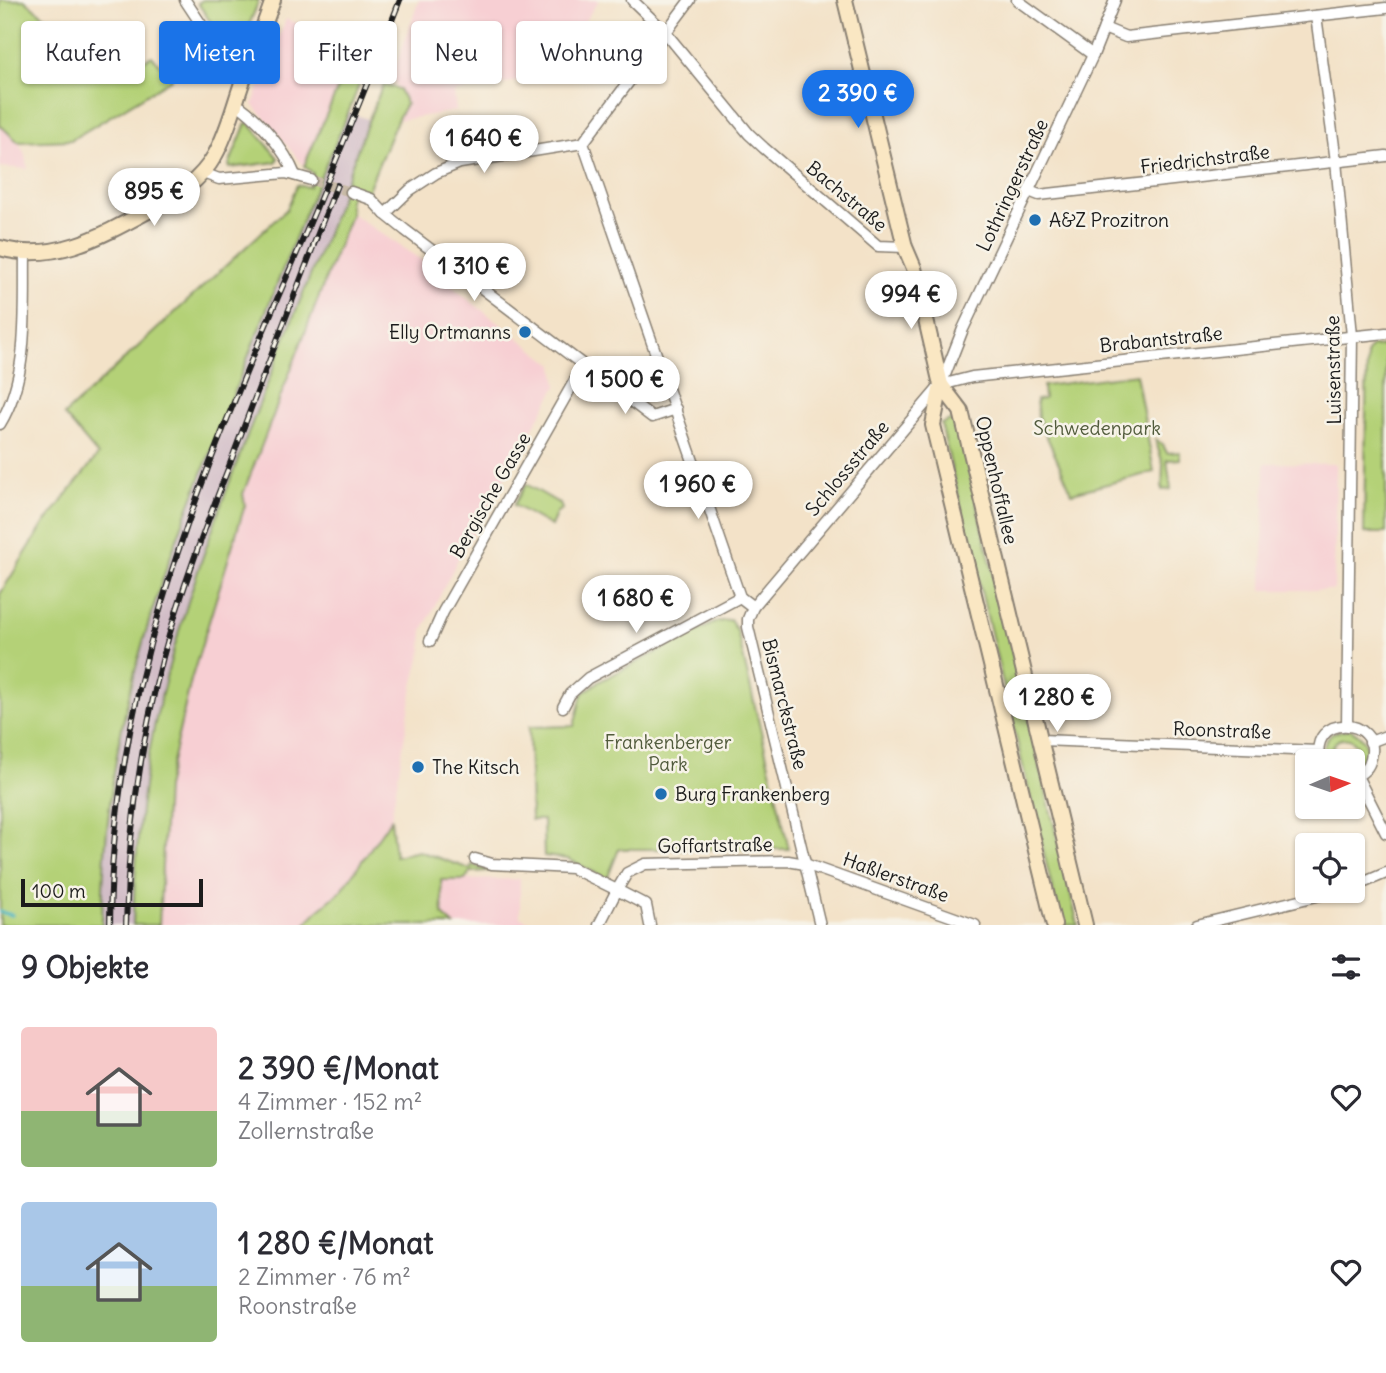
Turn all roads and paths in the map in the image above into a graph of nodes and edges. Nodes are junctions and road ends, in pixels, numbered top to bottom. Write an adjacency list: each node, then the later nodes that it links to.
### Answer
1 (185, 0): 10 (street)
2 (273, 0): 11 (street)
3 (632, 0): 12 (street, Bachstraße)
4 (690, 0): 14 (street)
5 (845, 0): 29 (street)
6 (1017, 0): 16 (street)
7 (1115, 0): 13 (street, Lothringerstraße)
8 (1386, 8): 9 (street)
9 (1315, 16): 13 (street); 22 (street, Luisenstraße)
10 (199, 21)
11 (265, 21)
12 (654, 21)
13 (1104, 28): 16 (street, Lothringerstraße)
14 (667, 29)
15 (667, 34): 29 (street, Bachstraße)
16 (1093, 55): 26 (street, Lothringerstraße)
17 (242, 84): 19 (street)
18 (627, 84): 20 (street)
19 (235, 103): 23 (street); 24 (street)
20 (583, 143): 28 (street); 36 (street)
21 (1386, 156): 22 (street, Friedrichstraße)
22 (1336, 161): 26 (street, Friedrichstraße); 33 (street, Luisenstraße)
23 (203, 173): 24 (street); 31 (street)
24 (295, 175): 25 (street)
25 (311, 180)
26 (1029, 191): 35 (street, Lothringerstraße)
27 (351, 192): 28 (street)
28 (384, 214): 34 (street)
29 (905, 247): 35 (street)
30 (0, 248): 31 (street)
31 (25, 253): 37 (street)
32 (1386, 333): 33 (street, Brabantstraße)
33 (1352, 336): 35 (street, Brabantstraße); 42 (street, Luisenstraße)
34 (583, 366): 36 (street); 40 (street, Bergische Gasse)
35 (942, 385): 39 (street, Schlossstraße); 44 (street, Oppenhoffallee); 61 (street)
36 (676, 409): 38 (street)
37 (1, 422)
38 (740, 597): 39 (street); 41 (street)
39 (753, 607): 52 (street, Bismarckstraße)
40 (430, 641)
41 (563, 707)
42 (1347, 724): 45 (street); 46 (street)
43 (1386, 736): 45 (street)
44 (1041, 740): 47 (street, Roonstraße); 62 (street, Oppenhoffallee)
45 (1370, 742): 48 (street)
46 (1320, 749)
47 (1295, 755)
48 (1365, 767)
49 (1365, 794): 50 (street)
50 (1386, 833)
51 (475, 859): 55 (street)
52 (805, 864): 55 (street, Goffartstraße); 59 (street, Bismarckstraße); 60 (street, Haßlerstraße)
53 (1386, 873): 54 (street)
54 (1365, 882)
55 (617, 890): 57 (street, Goffartstraße); 58 (street)
56 (1295, 901): 63 (street)
57 (599, 925)
58 (650, 925)
59 (820, 925)
60 (975, 925)
61 (1054, 925)
62 (1085, 925)
63 (1197, 925)

